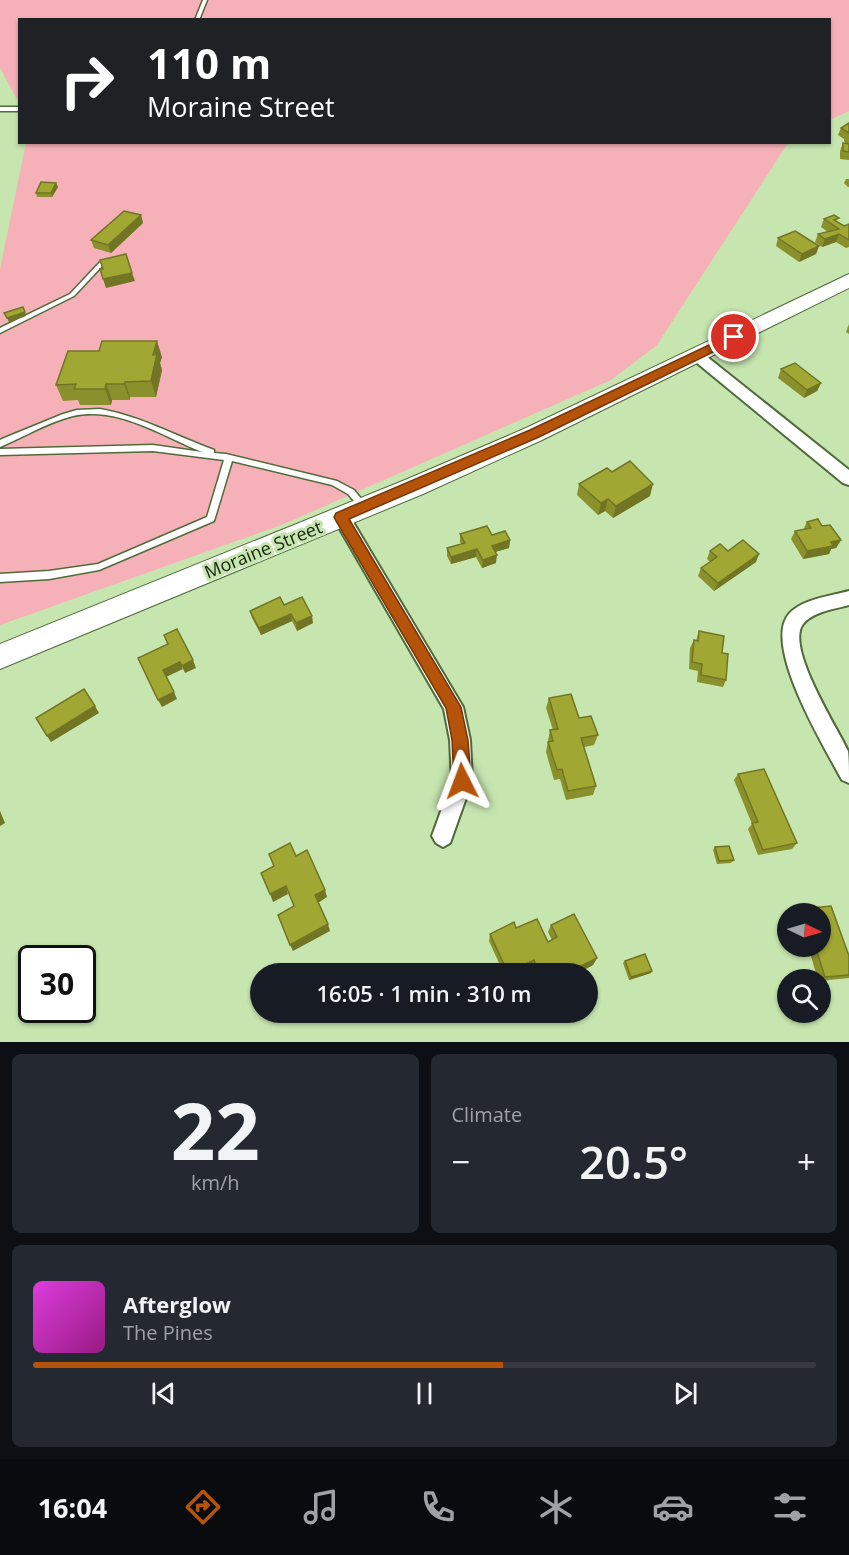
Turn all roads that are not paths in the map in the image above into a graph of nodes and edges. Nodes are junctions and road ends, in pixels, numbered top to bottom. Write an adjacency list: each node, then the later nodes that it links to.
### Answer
1 (206, 0): 2 (lane)
2 (198, 18)
3 (0, 109): 4 (lane)
4 (18, 109)
5 (102, 263): 7 (lane)
6 (849, 280): 8 (main road, Moraine Street)
7 (0, 331)
8 (696, 355): 12 (street); 13 (main road, Moraine Street)
9 (0, 444): 11 (lane)
10 (0, 452): 11 (lane)
11 (229, 458): 13 (lane); 15 (lane)
12 (849, 479)
13 (364, 508): 14 (main road, Moraine Street)
14 (341, 517): 17 (main road, Moraine Street); 19 (street)
15 (0, 578)
16 (849, 598): 18 (street)
17 (0, 657)
18 (849, 772)
19 (442, 836)

